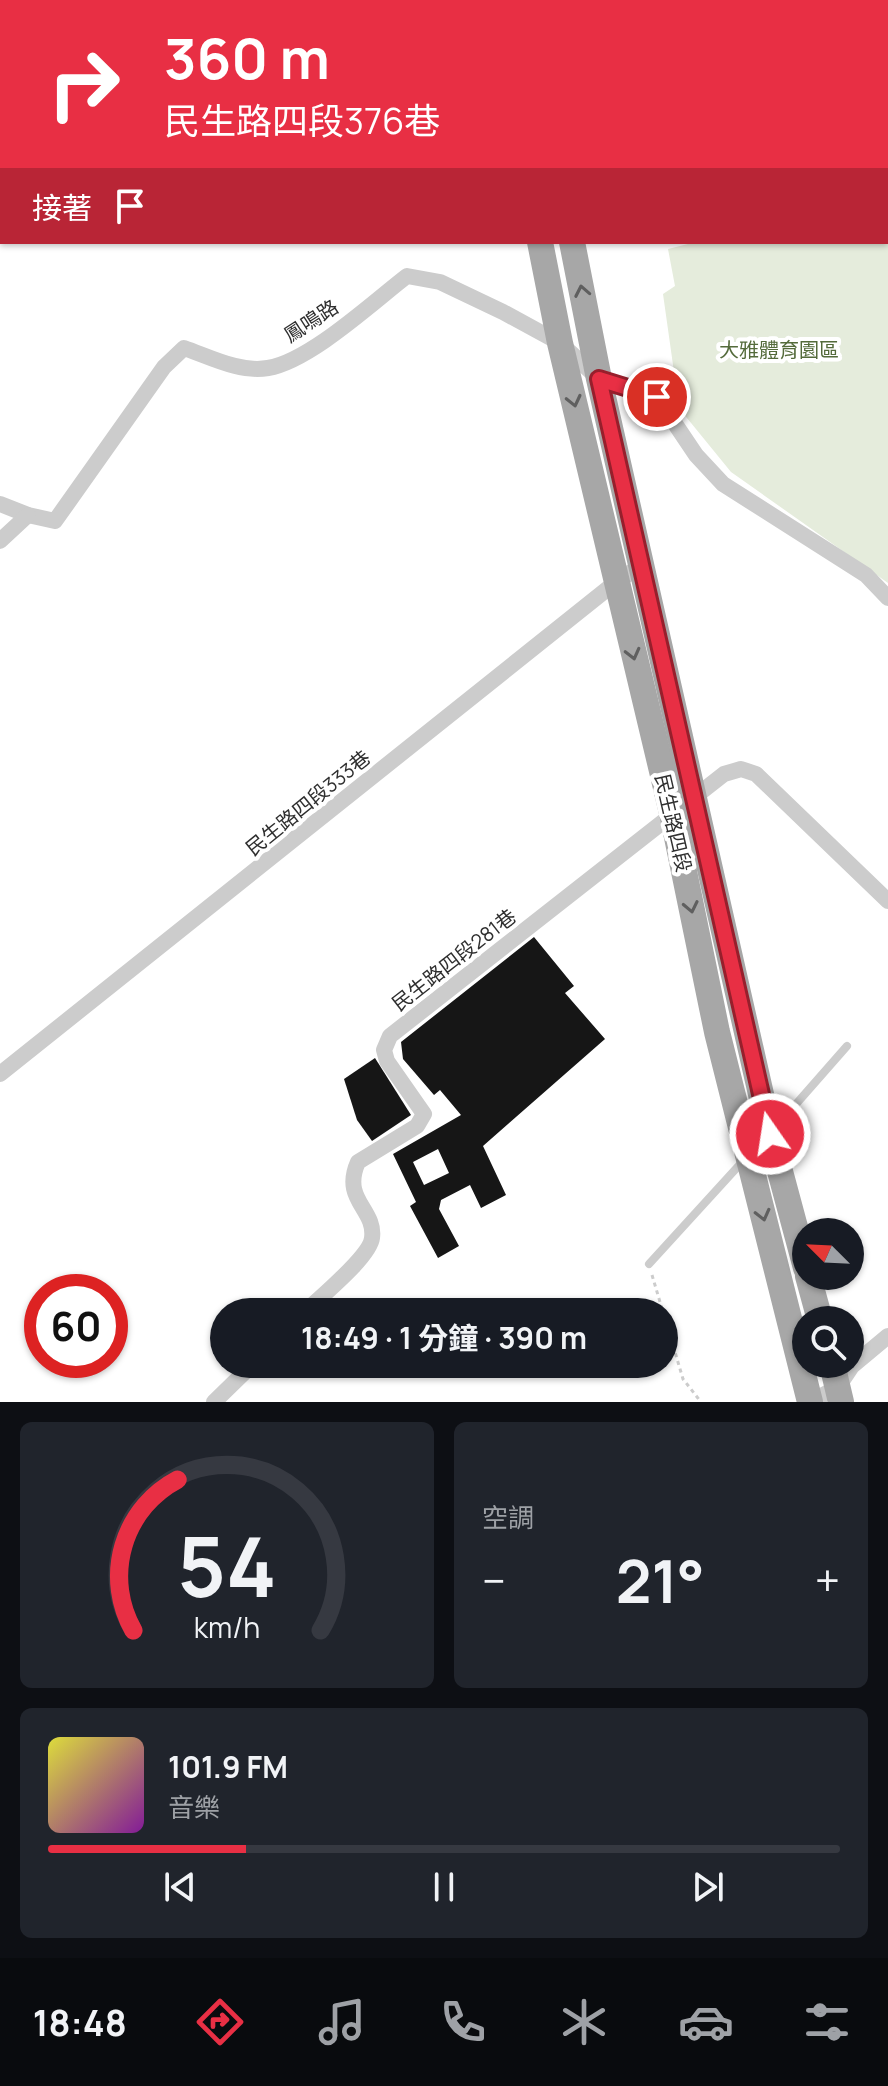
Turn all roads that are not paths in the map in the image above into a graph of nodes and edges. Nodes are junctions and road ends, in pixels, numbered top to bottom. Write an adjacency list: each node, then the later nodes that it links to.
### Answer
1 (540, 244): 3 (main road, 民生路四段)
2 (572, 244): 4 (main road, 民生路四段, one-way to 2)
3 (560, 343): 4 (street, 鳳鳴路); 6 (street, 鳳鳴路); 9 (main road, 民生路四段, one-way to 9)
4 (599, 379): 8 (main road, 民生路四段); 10 (street)
5 (0, 504): 6 (street, 鳳鳴路)
6 (28, 515): 7 (street)
7 (0, 541)
8 (642, 565): 9 (street, 民生路四段333巷); 11 (main road, 民生路四段)
9 (616, 582): 12 (main road, 民生路四段, one-way to 12); 15 (street, 民生路四段333巷)
10 (888, 598)
11 (694, 798): 12 (street); 13 (street); 16 (main road, 民生路四段)
12 (672, 813): 17 (main road, 民生路四段, one-way to 17); 20 (street, 民生路四段281巷)
13 (888, 901)
14 (847, 1046): 16 (lane)
15 (0, 1074)
16 (770, 1134): 17 (lane); 18 (main road, 民生路四段)
17 (748, 1156): 19 (lane); 25 (main road, 民生路四段, one-way to 25)
18 (793, 1218)
19 (649, 1264)
20 (319, 1298)
21 (888, 1336): 23 (street)
22 (239, 1378): 24 (street)
23 (837, 1384): 25 (street)
24 (214, 1402)
25 (810, 1402)

